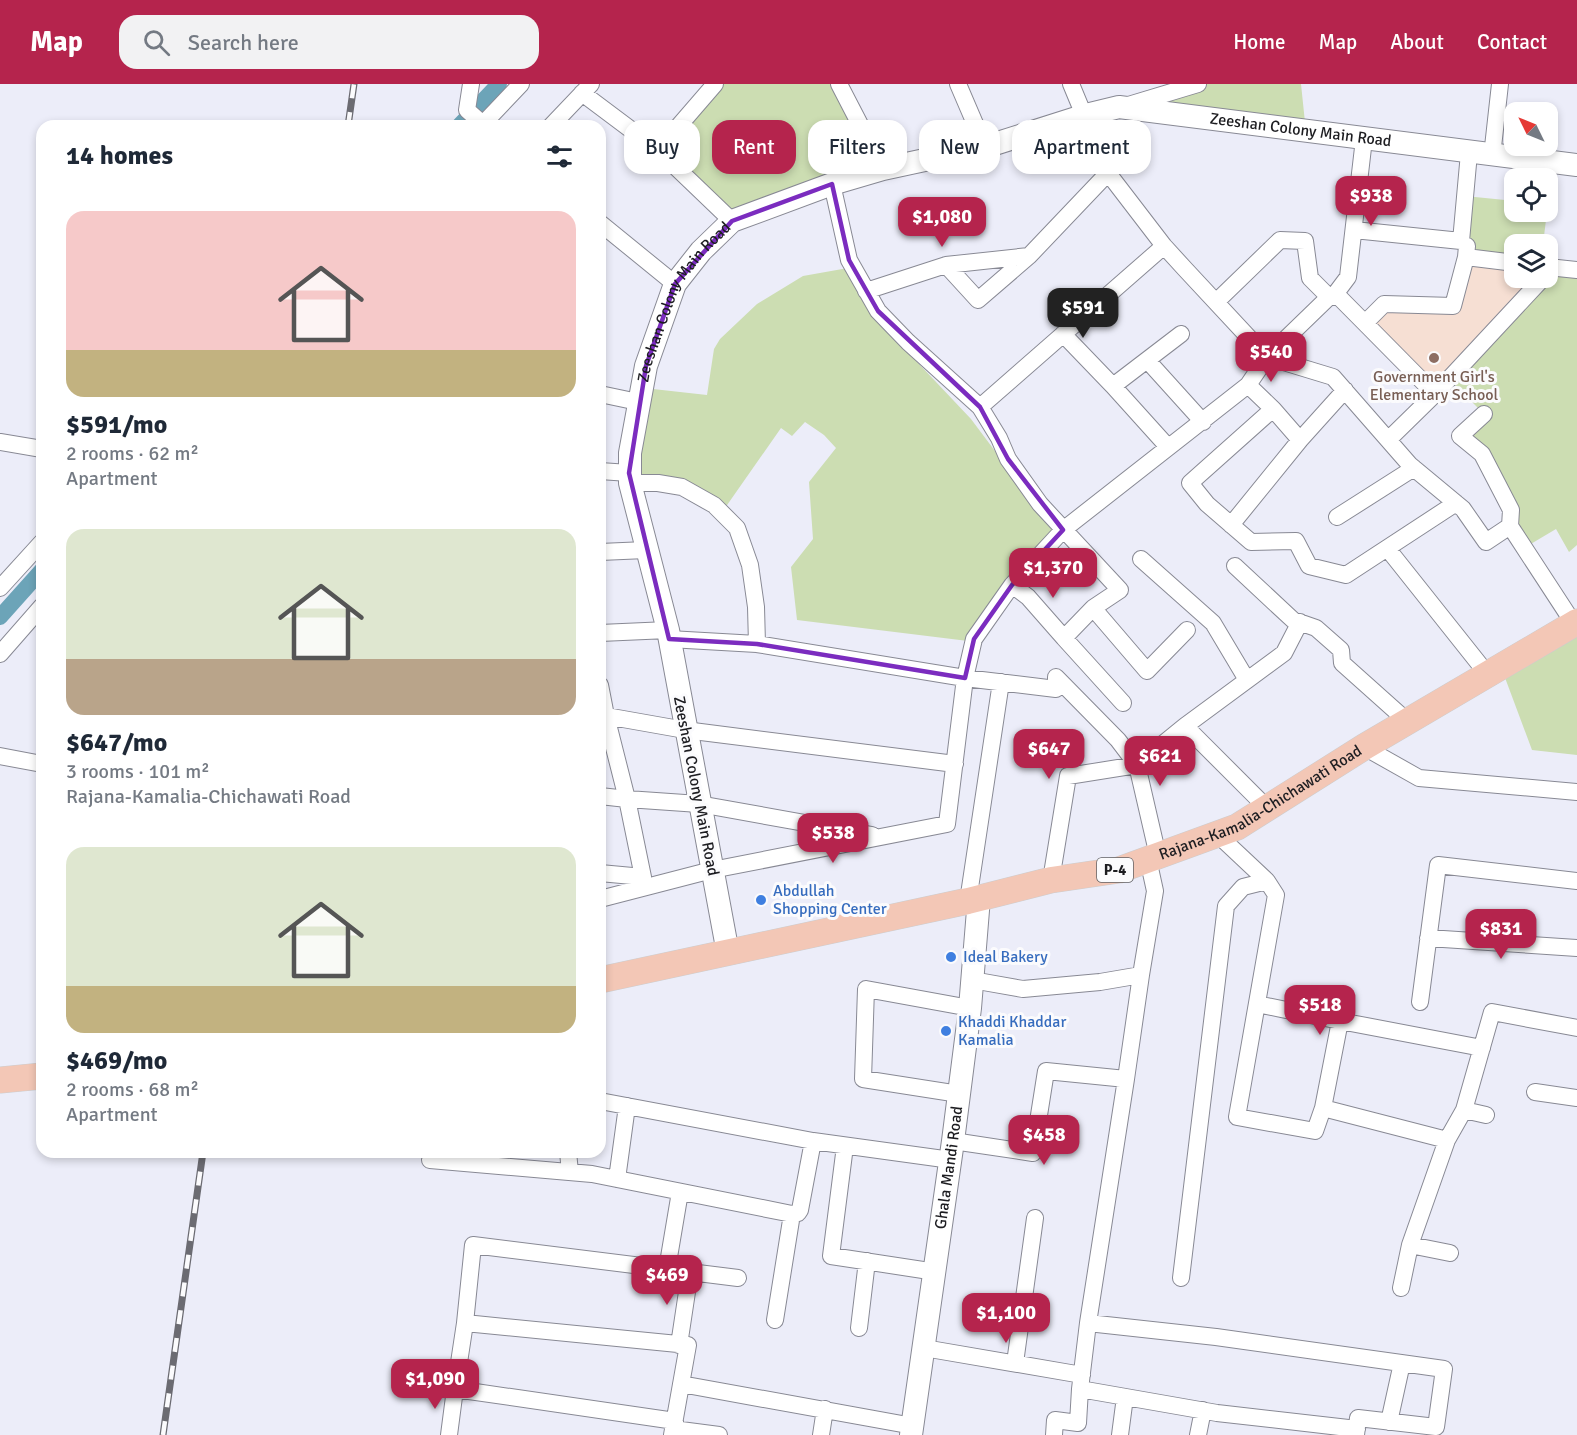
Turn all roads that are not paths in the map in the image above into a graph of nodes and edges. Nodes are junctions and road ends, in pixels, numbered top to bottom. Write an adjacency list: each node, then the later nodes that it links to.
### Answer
1 (521, 84): 9 (street)
2 (715, 84): 13 (street)
3 (839, 84): 14 (street)
4 (957, 84): 15 (street)
5 (1071, 84): 11 (street)
6 (1198, 84): 10 (street)
7 (1500, 84): 21 (street)
8 (587, 89): 12 (street); 17 (street)
9 (476, 106)
10 (1119, 108): 11 (street, Zeeshan Colony Main Road); 18 (street, Zeeshan Colony Main Road)
11 (1086, 116): 16 (street); 19 (street, Zeeshan Colony Main Road)
12 (557, 120)
13 (684, 120)
14 (857, 120)
15 (974, 120)
16 (1088, 120)
17 (624, 121)
18 (1364, 139): 20 (street, Zeeshan Colony Main Road); 30 (street)
19 (1000, 143)
20 (1469, 153): 21 (street, Zeeshan Colony Main Road); 32 (street)
21 (1492, 156): 22 (street, Zeeshan Colony Main Road)
22 (1577, 165)
23 (683, 174): 28 (street)
24 (868, 174): 27 (street, Zeeshan Colony Main Road)
25 (1107, 174): 33 (street)
26 (1109, 174): 31 (street)
27 (831, 184): 28 (street, Zeeshan Colony Main Road); 40 (street)
28 (732, 220): 38 (street, Zeeshan Colony Main Road)
29 (606, 228): 38 (street)
30 (1354, 230): 32 (street); 41 (street)
31 (1164, 246): 42 (street); 44 (street)
32 (1463, 249): 34 (street); 43 (street)
33 (1029, 256): 35 (street); 35 (street)
34 (1504, 260)
35 (946, 265): 40 (street)
36 (1577, 270): 37 (street)
37 (1558, 271)
38 (675, 284): 53 (street, Zeeshan Colony Main Road)
39 (1533, 288): 51 (street)
40 (866, 291): 54 (street)
41 (1331, 297): 42 (street); 43 (street); 46 (street)
42 (1216, 303): 46 (street)
43 (1365, 323): 51 (street)
44 (1063, 334): 49 (street); 54 (street)
45 (1181, 334): 47 (street)
46 (1267, 357): 48 (street); 50 (street)
47 (1147, 360): 49 (street); 57 (street)
48 (1248, 385): 55 (street); 57 (street)
49 (1113, 386): 61 (street)
50 (1345, 390): 58 (street); 59 (street)
51 (1436, 394): 59 (street)
52 (606, 395): 53 (street)
53 (638, 402): 65 (street, Zeeshan Colony Main Road)
54 (980, 407): 70 (street)
55 (1273, 409): 58 (street); 68 (street)
56 (1484, 414): 69 (street)
57 (1203, 422): 61 (street)
58 (1300, 440): 68 (street)
59 (1388, 440): 63 (street)
60 (0, 442): 62 (street)
61 (1168, 447): 70 (street)
62 (36, 448)
63 (1414, 468): 66 (street); 67 (street)
64 (606, 472): 65 (street)
65 (629, 478): 73 (street, Zeeshan Colony Main Road); 87 (street)
66 (1455, 503): 69 (street); 71 (street)
67 (1337, 518)
68 (1231, 525): 71 (street)
69 (1510, 526): 82 (street)
70 (1063, 530): 77 (street); 79 (street)
71 (1387, 548): 89 (street)
72 (36, 549): 78 (street)
73 (646, 550): 74 (street); 85 (street, Zeeshan Colony Main Road)
74 (606, 552)
75 (1142, 559): 91 (street)
76 (1235, 566): 81 (street)
77 (1012, 585): 86 (street); 90 (street)
78 (0, 588)
79 (1093, 608): 83 (street); 86 (street)
80 (36, 613): 88 (street)
81 (1300, 622): 91 (street); 95 (street)
82 (1575, 623): 89 (main road, Rajana-Kamalia-Chichawati Road / P-4)
83 (1187, 630)
84 (606, 633): 85 (street)
85 (668, 634): 87 (street); 98 (street, Zeeshan Colony Main Road)
86 (1064, 638): 93 (street)
87 (757, 644): 90 (street)
88 (0, 654)
89 (1488, 675): 95 (main road, Rajana-Kamalia-Chichawati Road / P-4)
90 (965, 678): 92 (street); 102 (street)
91 (1247, 680): 97 (street)
92 (1002, 682): 103 (street); 119 (street)
93 (1123, 704)
94 (606, 716): 98 (street)
95 (1408, 722): 99 (main road, Rajana-Kamalia-Chichawati Road / P-4)
96 (606, 726): 106 (street)
97 (1185, 726): 103 (street); 108 (street)
98 (685, 730): 102 (street); 107 (street, Zeeshan Colony Main Road)
99 (1364, 747): 104 (street); 108 (main road, Rajana-Kamalia-Chichawati Road / P-4)
100 (0, 756): 101 (street)
101 (36, 763)
102 (955, 764): 110 (street)
103 (1137, 765): 111 (street); 114 (street)
104 (1577, 792)
105 (606, 797): 106 (street)
106 (627, 799): 107 (street); 117 (street)
107 (699, 804): 110 (street); 112 (street, Zeeshan Colony Main Road)
108 (1267, 808): 109 (main road, Rajana-Kamalia-Chichawati Road / P-4)
109 (1217, 834): 111 (main road, Rajana-Kamalia-Chichawati Road / P-4); 115 (street)
110 (882, 836): 112 (street)
111 (1153, 858): 114 (main road, Rajana-Kamalia-Chichawati Road / P-4); 123 (street)
112 (712, 870): 117 (street); 122 (street, Zeeshan Colony Main Road)
113 (606, 874): 117 (street)
114 (1051, 880): 119 (main road, Rajana-Kamalia-Chichawati Road / P-4)
115 (1267, 881): 127 (street); 161 (street)
116 (1577, 881): 120 (street)
117 (645, 883): 118 (street)
118 (606, 897)
119 (974, 899): 122 (main road, Rajana-Kamalia-Chichawati Road / P-4); 125 (street, Ghala Mandi Road)
120 (1428, 938): 121 (street); 126 (street)
121 (1577, 948)
122 (728, 954): 124 (main road, Rajana-Kamalia-Chichawati Road / P-4)
123 (1141, 975): 125 (street); 133 (street)
124 (606, 979)
125 (972, 980): 128 (street, Ghala Mandi Road)
126 (1420, 1002)
127 (1257, 1004): 129 (street); 140 (street)
128 (970, 1008): 136 (street, Ghala Mandi Road); 136 (street)
129 (1340, 1021): 131 (street); 140 (street)
130 (1577, 1028): 131 (street)
131 (1482, 1048): 141 (street)
132 (36, 1077): 134 (main road)
133 (1126, 1079): 146 (street); 165 (street)
134 (0, 1080)
135 (1535, 1092): 137 (street)
136 (959, 1094): 146 (street, Ghala Mandi Road)
137 (1577, 1098)
138 (606, 1102): 139 (street)
139 (627, 1106): 144 (street); 150 (street)
140 (1323, 1108): 143 (street)
141 (1464, 1110): 142 (street); 143 (street)
142 (1486, 1115)
143 (1447, 1140): 154 (street)
144 (813, 1142): 145 (street); 152 (street)
145 (845, 1146): 146 (street); 156 (street)
146 (952, 1150): 159 (street, Ghala Mandi Road)
147 (569, 1158): 149 (street)
148 (430, 1160): 149 (street)
149 (570, 1172): 150 (street)
150 (617, 1179): 151 (street)
151 (680, 1192): 152 (street); 157 (street)
152 (792, 1214): 163 (street)
153 (1035, 1218): 169 (street)
154 (1410, 1245): 155 (street); 162 (street)
155 (1450, 1252)
156 (867, 1261): 159 (street); 166 (street)
157 (667, 1269): 158 (street); 164 (street)
158 (690, 1272): 160 (street); 167 (street)
159 (936, 1272): 168 (street, Ghala Mandi Road)
160 (738, 1278)
161 (1181, 1278)
162 (1401, 1288)
163 (775, 1320)
164 (465, 1323): 167 (street); 173 (street)
165 (1088, 1323): 170 (street); 171 (street)
166 (859, 1328)
167 (679, 1345): 172 (street)
168 (924, 1348): 169 (street); 180 (street, Ghala Mandi Road)
169 (1015, 1363): 171 (street)
170 (1402, 1363): 177 (street); 177 (street)
171 (1081, 1382): 174 (street); 185 (street)
172 (681, 1384): 175 (street); 178 (street)
173 (455, 1389): 178 (street); 182 (street)
174 (1125, 1397): 176 (street); 186 (street)
175 (825, 1409): 180 (street); 184 (street)
176 (1203, 1410): 179 (street); 187 (street)
177 (1389, 1422): 181 (street)
178 (673, 1428): 183 (street)
179 (1275, 1428): 181 (street)
180 (912, 1430)
181 (1357, 1432)
182 (449, 1435)
183 (719, 1435)
184 (821, 1435)
185 (1054, 1435)
186 (1120, 1435)
187 (1198, 1435)

